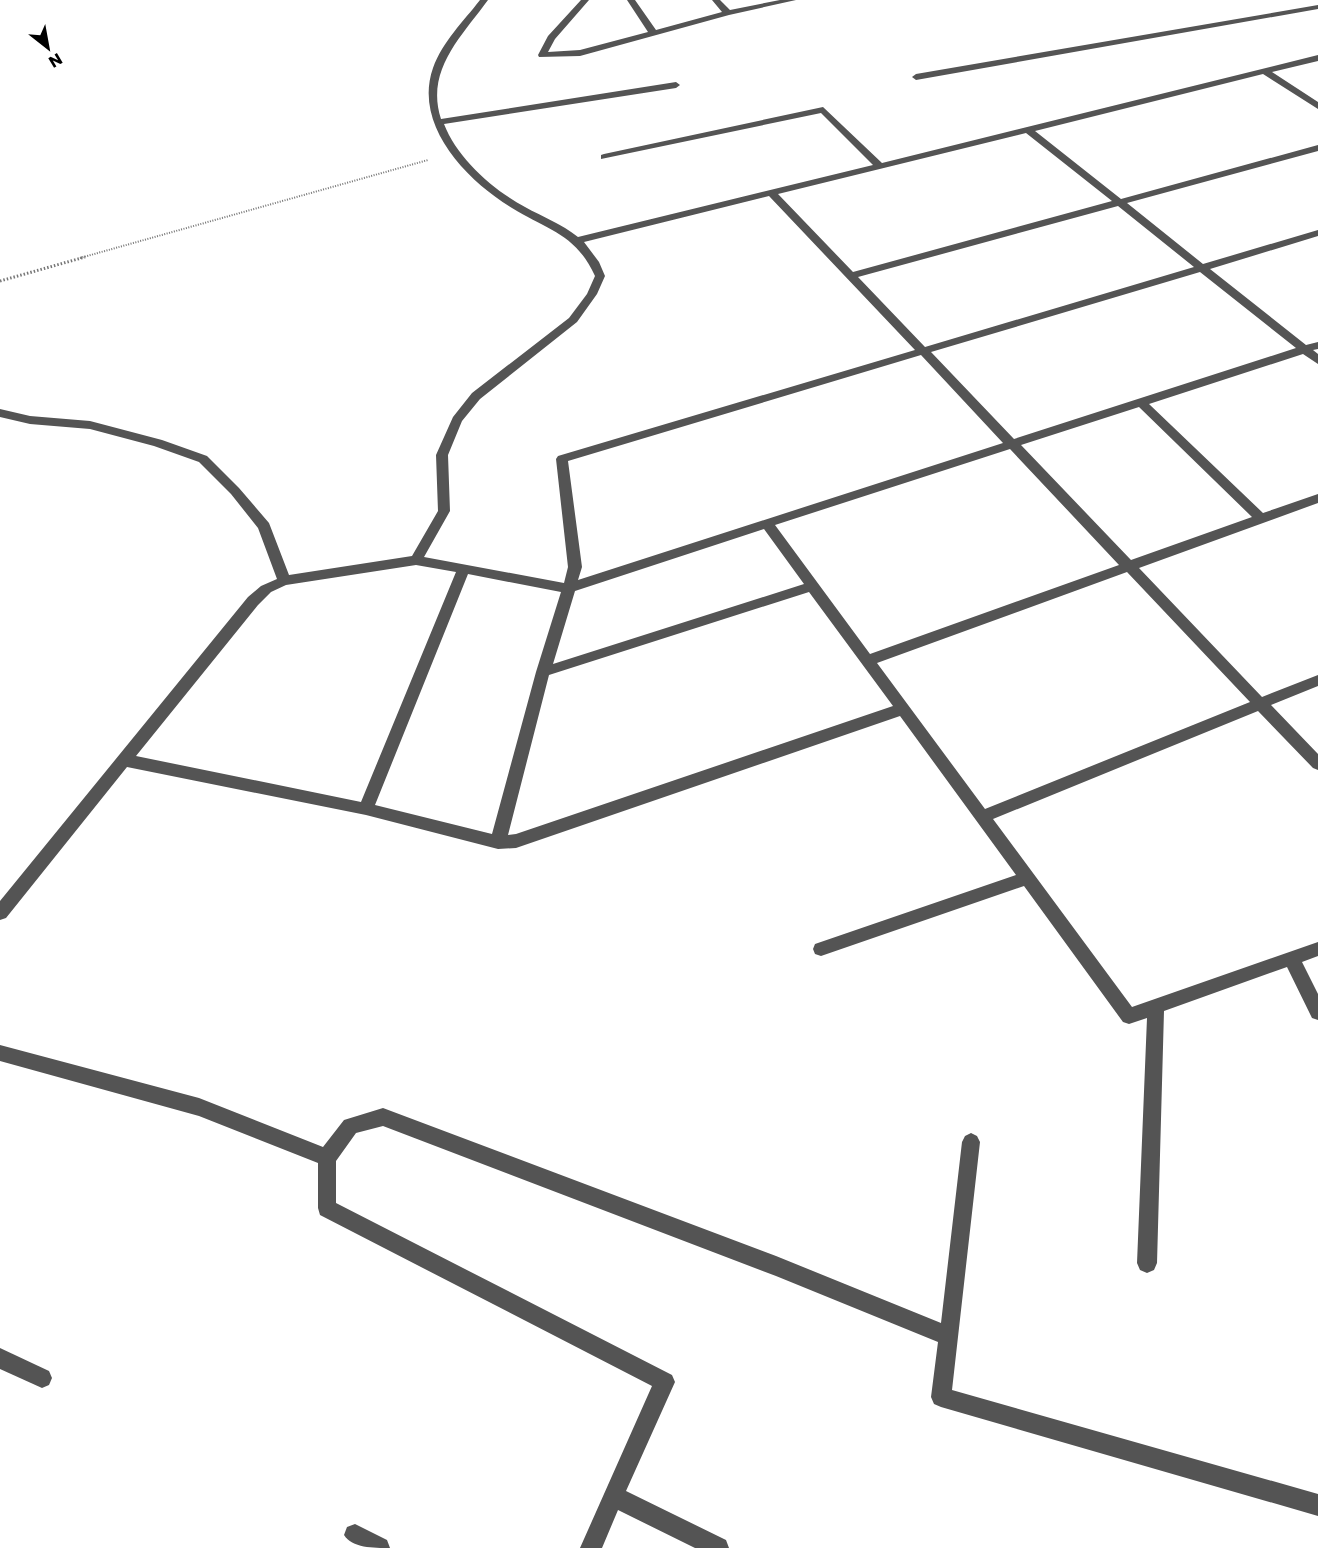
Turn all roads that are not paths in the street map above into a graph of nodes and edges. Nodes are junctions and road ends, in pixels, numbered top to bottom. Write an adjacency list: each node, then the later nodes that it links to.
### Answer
1 (484, 0): 14 (street)
2 (585, 0): 8 (street)
3 (631, 0): 8 (street)
4 (716, 0): 7 (street)
5 (792, 0): 7 (street)
6 (1318, 7): 11 (street)
7 (728, 13): 8 (street)
8 (654, 34)
9 (1318, 58): 10 (street)
10 (1264, 71): 13 (street); 15 (street)
11 (916, 77)
12 (676, 85): 14 (street)
13 (1318, 106)
14 (437, 122): 22 (street)
15 (1028, 130): 18 (street); 20 (street)
16 (1318, 148): 20 (street)
17 (604, 157): 18 (street)
18 (880, 166): 19 (street)
19 (772, 193): 22 (street); 24 (street)
20 (1119, 202): 23 (street); 24 (street)
21 (1318, 233): 23 (street)
22 (579, 240): 35 (street)
23 (1202, 268): 26 (street); 27 (street)
24 (850, 276): 27 (street)
25 (1318, 345): 26 (street)
26 (1304, 349): 28 (street); 29 (street)
27 (923, 352): 31 (street); 40 (street)
28 (1318, 360)
29 (1141, 402): 31 (street); 33 (street)
30 (0, 413): 38 (street)
31 (1011, 444): 34 (street); 36 (street)
32 (1318, 498): 33 (street)
33 (1260, 518): 36 (street)
34 (766, 523): 39 (street); 40 (street)
35 (416, 560): 37 (street); 38 (street)
36 (1128, 566): 41 (street); 44 (street)
37 (464, 569): 40 (street); 48 (street)
38 (284, 580): 46 (street)
39 (812, 586): 41 (street); 42 (street)
40 (567, 588): 42 (street)
41 (867, 661): 45 (street)
42 (543, 672): 50 (street)
43 (1318, 680): 44 (street)
44 (1260, 704): 47 (street); 49 (street)
45 (902, 709): 49 (street); 50 (street)
46 (124, 760): 48 (street); 52 (street)
47 (1318, 764)
48 (366, 808): 50 (street)
49 (982, 817): 51 (street)
50 (498, 842)
51 (1027, 878): 53 (street); 56 (street)
52 (0, 913)
53 (821, 949)
54 (1318, 949): 55 (street)
55 (1291, 958): 56 (street); 57 (street)
56 (1156, 1007): 61 (street)
57 (1318, 1012)
58 (0, 1053): 60 (street)
59 (971, 1142): 62 (street)
60 (327, 1158): 62 (street); 65 (street)
61 (1147, 1263)
62 (949, 1336): 66 (street)
63 (0, 1358): 64 (street)
64 (42, 1378)
65 (614, 1496): 69 (street); 70 (street)
66 (1318, 1505)
67 (355, 1535): 68 (street)
68 (379, 1548)
69 (591, 1548)
70 (718, 1548)

